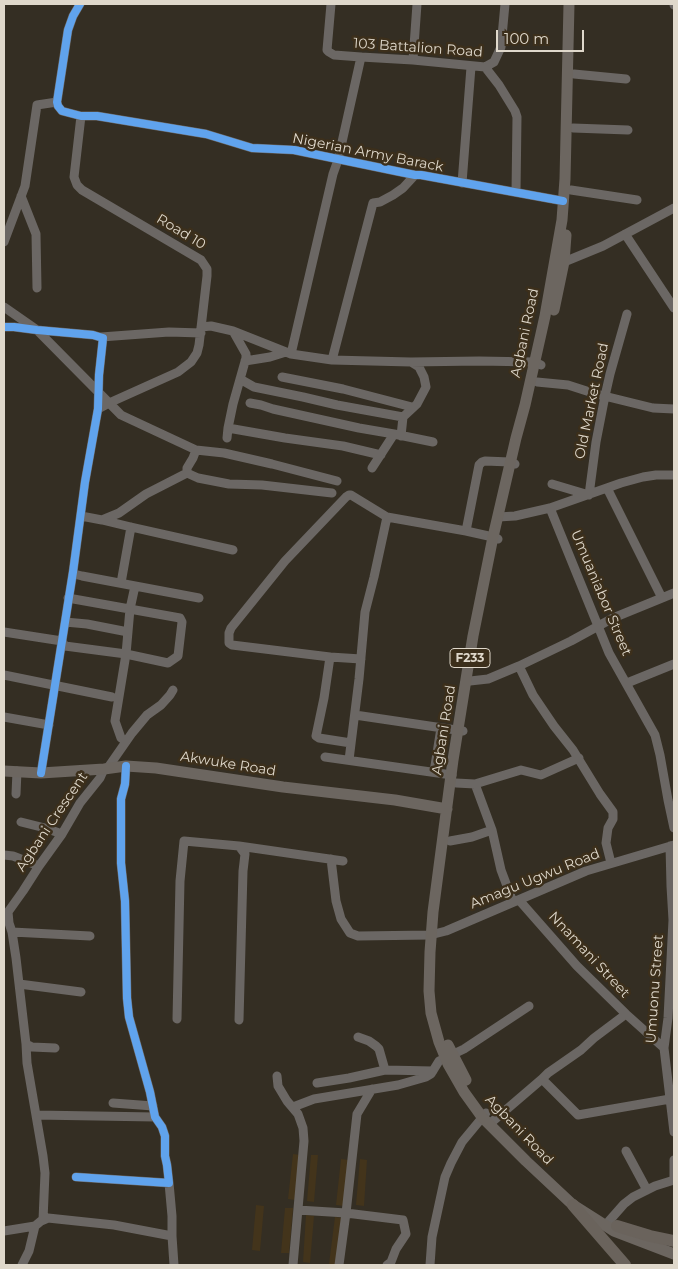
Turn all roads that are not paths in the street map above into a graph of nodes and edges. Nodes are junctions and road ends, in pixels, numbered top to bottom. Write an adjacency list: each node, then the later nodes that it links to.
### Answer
1 (80, 4): 13 (street)
2 (331, 4): 7 (street, 103 Battalion Road)
3 (417, 4): 8 (street)
4 (505, 4): 10 (street, 103 Battalion Road)
5 (569, 4): 23 (main road, Agbani Road / F233)
6 (576, 4): 11 (main road, Agbani Road / F233)
7 (361, 58): 8 (street, 103 Battalion Road); 17 (street)
8 (413, 60): 9 (street, 103 Battalion Road)
9 (471, 67): 10 (street, 103 Battalion Road); 19 (street)
10 (486, 68): 21 (street)
11 (574, 74): 12 (street); 15 (main road, Agbani Road / F233)
12 (626, 79)
13 (57, 102): 14 (street, Nigerian Army Barack); 22 (street)
14 (81, 116): 17 (street, Nigerian Army Barack); 35 (street, Road 10)
15 (573, 128): 16 (street); 20 (main road, Agbani Road / F233)
16 (628, 130)
17 (338, 160): 18 (street, Nigerian Army Barack); 38 (street)
18 (415, 175): 19 (street, Nigerian Army Barack); 39 (street)
19 (462, 183): 21 (street, Nigerian Army Barack)
20 (571, 190): 24 (street); 28 (main road, Agbani Road / F233)
21 (516, 192): 23 (street, Nigerian Army Barack)
22 (21, 196): 27 (street); 29 (street)
23 (564, 200): 28 (main road, Agbani Road / F233)
24 (637, 200)
25 (674, 208): 26 (street)
26 (625, 234): 28 (street); 31 (street)
27 (4, 242)
28 (560, 262): 42 (main road, Agbani Road / F233)
29 (37, 288)
30 (4, 308): 34 (street)
31 (674, 308)
32 (627, 314): 47 (street, Old Market Road)
33 (4, 327): 34 (street)
34 (37, 330): 37 (street); 46 (street)
35 (201, 330): 36 (street); 37 (street); 48 (street, Road 10)
36 (233, 331): 38 (street); 40 (street)
37 (101, 337): 46 (street)
38 (289, 353): 39 (street); 40 (street)
39 (332, 360): 41 (street)
40 (245, 361): 44 (street)
41 (411, 362): 42 (street); 50 (street)
42 (538, 363): 45 (main road, Agbani Road / F233); 60 (main road, Agbani Road / F233)
43 (282, 377): 50 (street)
44 (240, 378): 53 (street); 54 (street)
45 (537, 382): 47 (street); 60 (main road, Agbani Road / F233)
46 (99, 392): 48 (street); 51 (street)
47 (605, 396): 52 (street); 68 (street, Old Market Road)
48 (109, 403): 51 (street, Road 10); 58 (street)
49 (250, 403): 55 (street)
50 (412, 408): 53 (street)
51 (98, 409): 70 (street)
52 (674, 409)
53 (402, 417): 55 (street)
54 (228, 428): 56 (street); 59 (street)
55 (397, 435): 57 (street); 59 (street)
56 (227, 438)
57 (433, 442)
58 (196, 450): 62 (street); 64 (street)
59 (381, 455): 61 (street)
60 (512, 463): 71 (main road, Agbani Road / F233); 75 (street)
61 (372, 468)
62 (187, 472): 67 (street); 73 (street)
63 (674, 475): 66 (street)
64 (337, 481)
65 (552, 484): 68 (street)
66 (607, 488): 68 (street); 84 (street)
67 (332, 493)
68 (589, 495): 69 (street)
69 (550, 508): 71 (street); 87 (street, Umuaniabor Street)
70 (81, 516): 73 (street); 78 (street)
71 (501, 516): 76 (main road, Agbani Road / F233)
72 (387, 517): 75 (street); 92 (street); 93 (street)
73 (102, 520): 74 (street)
74 (130, 527): 77 (street); 79 (street)
75 (466, 531): 76 (street)
76 (496, 538): 97 (main road, Agbani Road / F233); 106 (main road, Agbani Road / F233)
77 (233, 550)
78 (73, 575): 79 (street); 82 (street)
79 (120, 584): 80 (street)
80 (135, 586): 83 (street); 85 (street)
81 (674, 593): 84 (street)
82 (68, 598): 85 (street); 86 (street)
83 (200, 598)
84 (662, 598): 87 (street)
85 (130, 609): 89 (street); 91 (street)
86 (64, 622): 89 (street); 90 (street)
87 (599, 626): 95 (street); 98 (street, Umuaniabor Street)
88 (4, 632): 90 (street)
89 (128, 632): 91 (street)
90 (62, 641): 91 (street); 99 (street)
91 (126, 654): 107 (street)
92 (330, 657): 93 (street); 108 (street)
93 (360, 659): 102 (street)
94 (674, 664): 98 (street)
95 (519, 666): 97 (street); 110 (street)
96 (4, 676): 99 (street)
97 (470, 681): 106 (main road, Agbani Road / F233)
98 (627, 683): 123 (street, Umuaniabor Street)
99 (55, 685): 101 (street); 104 (street)
100 (173, 690): 107 (street, Agbani Crescent)
101 (112, 697)
102 (355, 715): 105 (street); 108 (street)
103 (4, 717): 104 (street)
104 (49, 725): 117 (street)
105 (441, 728): 106 (street); 116 (street)
106 (461, 731): 118 (main road, Agbani Road / F233)
107 (126, 741): 113 (street, Agbani Crescent)
108 (351, 743): 111 (street)
109 (325, 757): 111 (street)
110 (579, 758): 119 (street); 132 (street)
111 (349, 760): 116 (street)
112 (126, 766): 113 (main road, Akwuke Road); 121 (main road, Akwuke Road); 161 (street)
113 (105, 769): 117 (main road, Akwuke Road); 125 (street, Agbani Crescent)
114 (4, 771): 115 (main road, Akwuke Road)
115 (17, 771): 117 (main road, Akwuke Road); 120 (street)
116 (434, 772): 118 (street)
117 (41, 773)
118 (454, 779): 119 (street); 121 (main road, Agbani Road / F233)
119 (475, 784): 124 (street)
120 (16, 794)
121 (450, 810): 126 (main road, Agbani Road / F233); 138 (main road, Agbani Road / F233)
122 (21, 822): 125 (street)
123 (674, 828)
124 (492, 830): 126 (street); 134 (street)
125 (62, 834): 133 (street, Agbani Crescent)
126 (450, 841): 138 (main road, Agbani Road / F233)
127 (239, 846): 130 (street); 146 (street); 147 (street)
128 (672, 846): 132 (street, Amagu Ugwu Road); 136 (street, Umuonu Street)
129 (4, 855): 133 (street)
130 (331, 859): 131 (street); 138 (street)
131 (343, 861)
132 (611, 863): 134 (street, Amagu Ugwu Road)
133 (39, 866): 135 (street, Agbani Crescent)
134 (516, 901): 138 (street, Amagu Ugwu Road); 144 (street, Nnamani Street)
135 (6, 912): 137 (street)
136 (674, 920): 140 (street, Umuonu Street)
137 (12, 932): 139 (street); 141 (street)
138 (434, 935): 152 (main road, Agbani Road / F233)
139 (90, 936)
140 (672, 982): 145 (street, Umuonu Street)
141 (19, 984): 142 (street); 149 (street)
142 (82, 992)
143 (529, 1006): 152 (street)
144 (626, 1014): 151 (street, Nnamani Street); 156 (street)
145 (671, 1018): 151 (street, Umuonu Street)
146 (177, 1020)
147 (240, 1020)
148 (358, 1037): 153 (street)
149 (26, 1044): 150 (street); 163 (street)
150 (55, 1048)
151 (664, 1048): 159 (street, Umuonu Street)
152 (449, 1056): 154 (street); 165 (main road, Agbani Road / F233)
153 (385, 1070): 154 (street); 157 (street)
154 (433, 1071): 158 (street)
155 (277, 1076): 162 (street)
156 (542, 1080): 159 (street); 165 (street)
157 (318, 1083)
158 (372, 1090): 162 (street); 175 (street)
159 (670, 1099): 166 (street, Umuonu Street)
160 (113, 1103): 161 (street)
161 (153, 1106): 164 (street)
162 (293, 1107): 174 (street)
163 (36, 1115): 164 (street); 176 (street)
164 (155, 1117): 171 (street)
165 (487, 1117): 173 (main road, Agbani Road / F233); 177 (main road, Agbani Road / F233); 188 (street)
166 (674, 1132)
167 (626, 1152): 172 (street)
168 (674, 1160): 170 (street)
169 (76, 1177): 171 (street)
170 (674, 1180): 172 (street)
171 (169, 1183): 179 (street)
172 (647, 1190): 177 (street)
173 (573, 1205): 180 (main road, Agbani Road / F233); 189 (highway)
174 (298, 1210): 175 (street); 185 (street)
175 (346, 1213): 186 (street); 187 (street)
176 (39, 1223): 178 (street); 179 (street); 183 (street)
177 (613, 1223): 180 (main road, Agbani Road / F233); 181 (highway)
178 (4, 1231)
179 (172, 1236): 184 (street)
180 (627, 1236): 182 (main road, Agbani Road)
181 (674, 1241)
182 (674, 1254)
183 (22, 1265)
184 (174, 1265)
185 (293, 1265)
186 (339, 1265)
187 (387, 1265)
188 (430, 1265)
189 (625, 1265)

